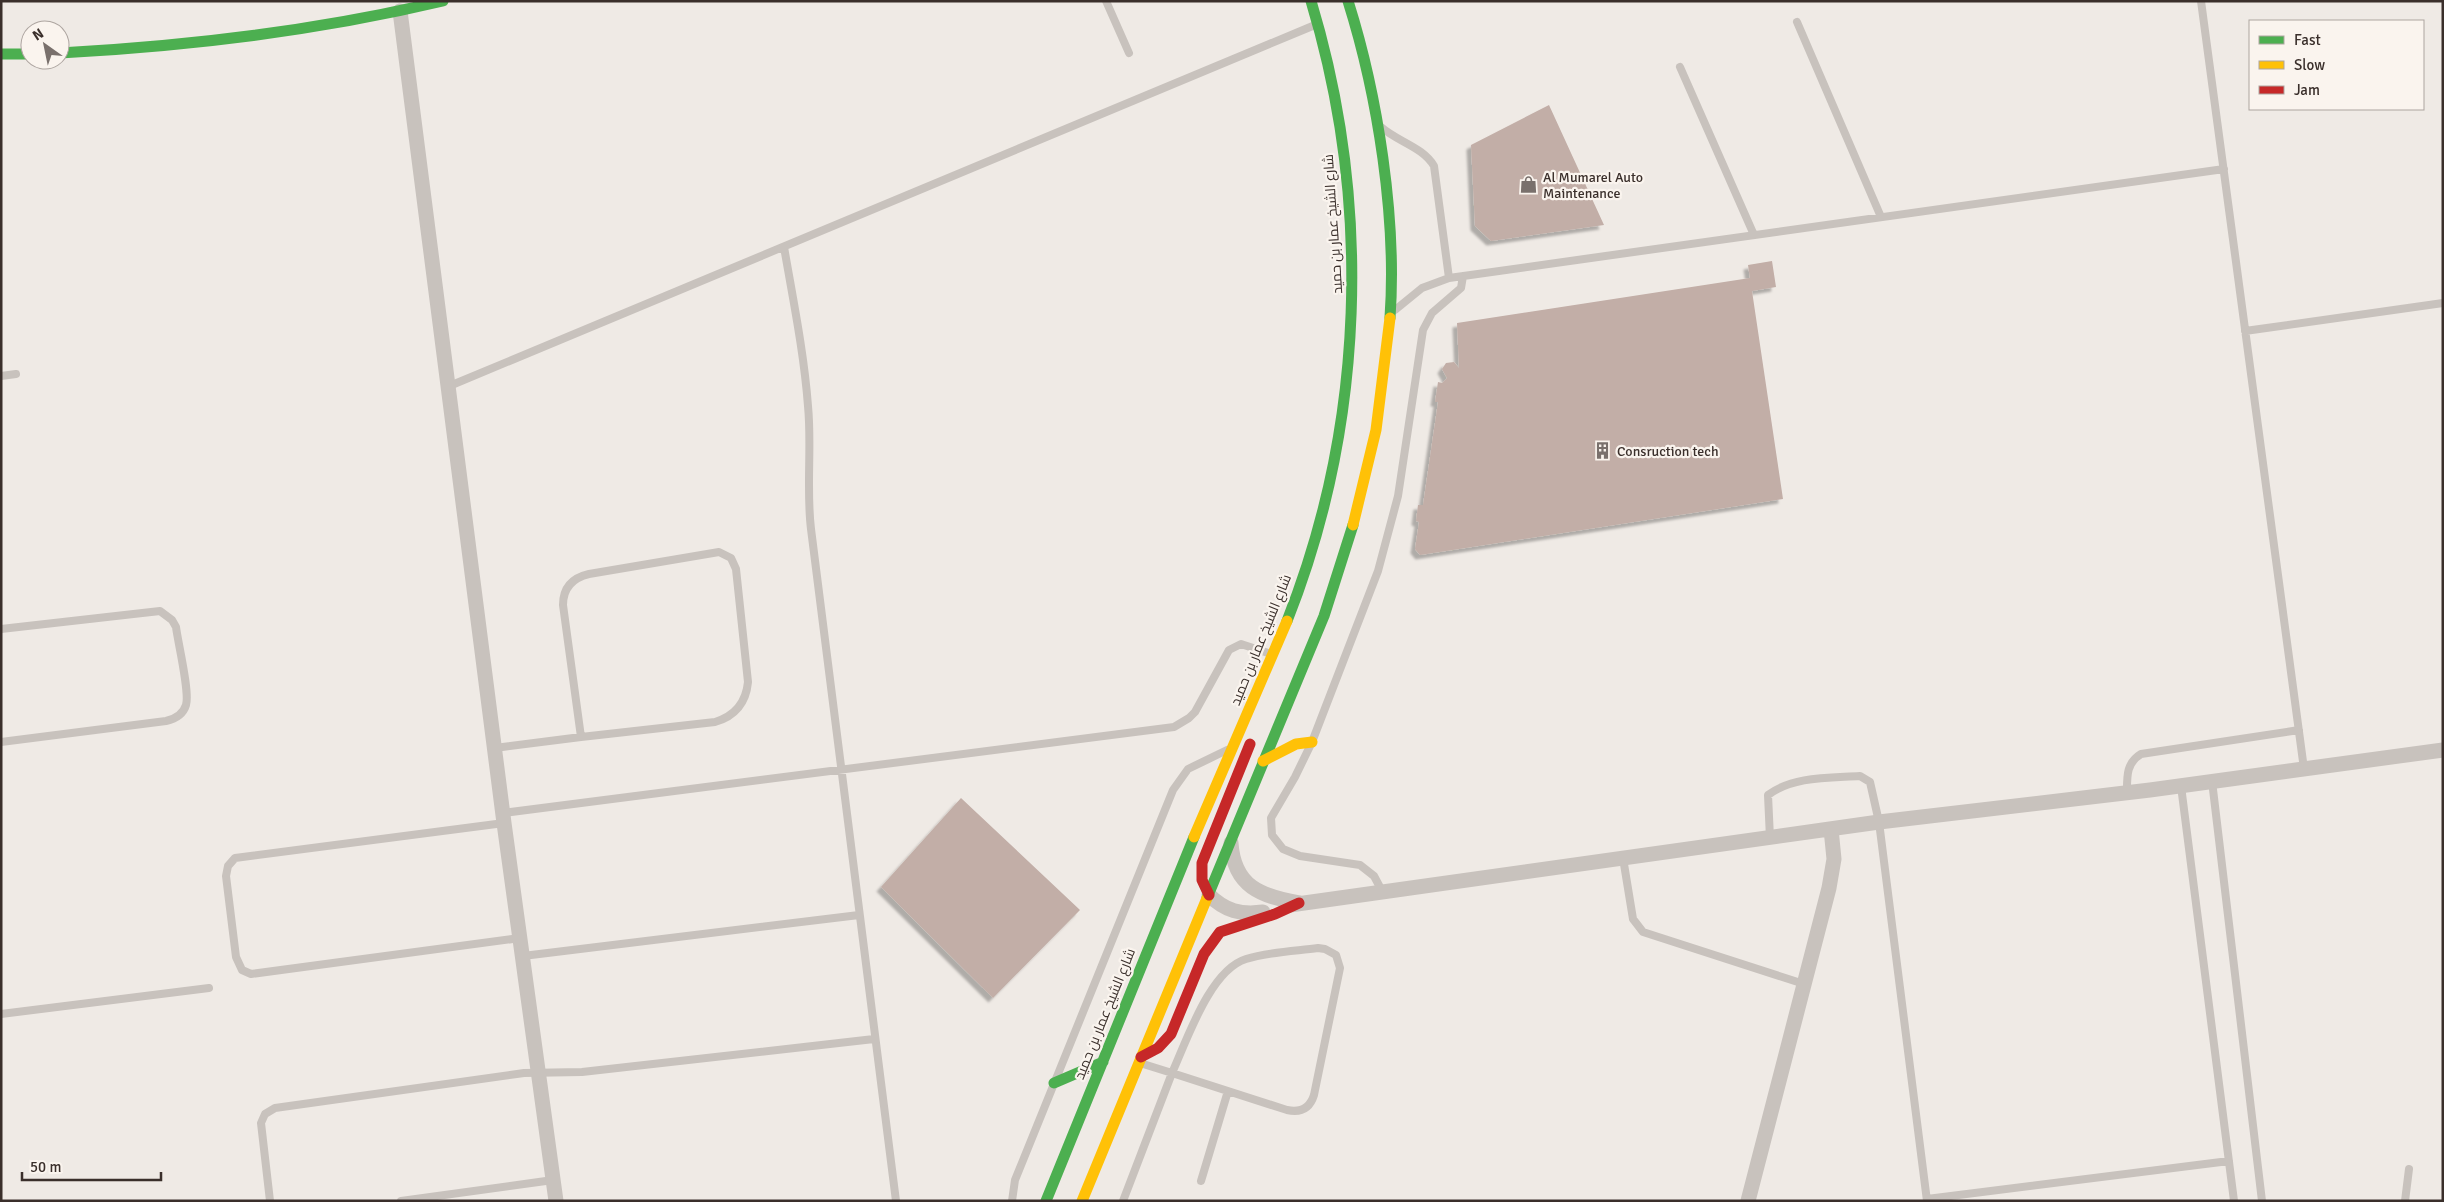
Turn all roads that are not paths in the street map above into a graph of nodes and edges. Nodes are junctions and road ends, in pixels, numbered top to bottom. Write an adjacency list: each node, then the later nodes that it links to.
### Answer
1 (443, 1): 6 (street)
2 (1106, 1): 10 (lane)
3 (1311, 1): 8 (street, شارع الشيخ عمار بن حميد)
4 (1348, 1): 14 (street)
5 (2201, 1): 15 (lane)
6 (400, 12): 9 (street); 26 (street)
7 (1796, 22): 16 (lane)
8 (1318, 24): 18 (lane); 28 (street, شارع الشيخ عمار بن حميد)
9 (70, 52)
10 (1129, 53)
11 (1, 54): 12 (street)
12 (20, 54)
13 (1680, 67): 17 (lane)
14 (1376, 122): 20 (lane); 22 (street)
15 (2224, 169): 16 (lane); 23 (lane)
16 (1881, 217): 17 (lane)
17 (1754, 235): 19 (lane)
18 (784, 247): 26 (lane); 40 (lane)
19 (1463, 276): 20 (lane); 35 (lane)
20 (1449, 278): 22 (lane)
21 (2443, 303): 23 (lane)
22 (1390, 315): 39 (street)
23 (2245, 331): 31 (lane)
24 (16, 374): 25 (lane)
25 (1, 376)
26 (447, 387): 37 (street)
27 (1, 629): 34 (lane)
28 (1274, 655): 29 (street, شارع الشيخ عمار بن حميد); 40 (lane)
29 (1258, 689): 30 (street); 36 (street, شارع الشيخ عمار بن حميد)
30 (1260, 715)
31 (2299, 730): 41 (lane); 44 (lane)
32 (1255, 731): 52 (street)
33 (581, 737): 33 (lane); 37 (lane)
34 (1, 742)
35 (1312, 742): 39 (street); 51 (lane)
36 (1233, 747): 62 (street, شارع الشيخ عمار بن حميد); 65 (lane)
37 (495, 748): 45 (street)
38 (2443, 750): 41 (street)
39 (1263, 761): 49 (street)
40 (841, 769): 45 (lane); 54 (lane)
41 (2304, 769): 42 (street)
42 (2212, 781): 43 (street); 82 (lane)
43 (2181, 786): 44 (street); 67 (lane)
44 (2126, 793): 46 (street)
45 (504, 818): 55 (street); 55 (lane)
46 (1879, 822): 47 (street); 48 (lane); 71 (lane)
47 (1831, 829): 48 (street); 57 (street)
48 (1770, 838): 50 (street)
49 (1231, 841): 52 (street); 53 (street)
50 (1623, 858): 51 (street); 57 (lane)
51 (1382, 891): 53 (street)
52 (1209, 895): 53 (street); 61 (street)
53 (1299, 902): 61 (street)
54 (859, 915): 56 (lane); 60 (lane)
55 (520, 938): 56 (street)
56 (523, 956): 63 (street)
57 (1804, 984): 80 (street)
58 (209, 988): 59 (lane)
59 (1, 1014)
60 (874, 1039): 63 (lane); 75 (lane)
61 (1140, 1060): 64 (lane); 78 (street)
62 (1103, 1062): 65 (street); 77 (street, شارع الشيخ عمار بن حميد)
63 (538, 1071): 69 (street); 72 (lane)
64 (1172, 1073): 66 (lane); 66 (lane); 79 (lane)
65 (1054, 1083): 76 (lane)
66 (1228, 1090): 70 (lane)
67 (2229, 1161): 71 (lane); 81 (lane)
68 (2409, 1169): 83 (lane)
69 (553, 1180): 73 (lane); 74 (street)
70 (1202, 1182)
71 (1927, 1200)
72 (270, 1201)
73 (401, 1201)
74 (556, 1201)
75 (896, 1201)
76 (1012, 1201)
77 (1046, 1201)
78 (1082, 1201)
79 (1123, 1201)
80 (1748, 1201)
81 (2234, 1201)
82 (2262, 1201)
83 (2406, 1201)

